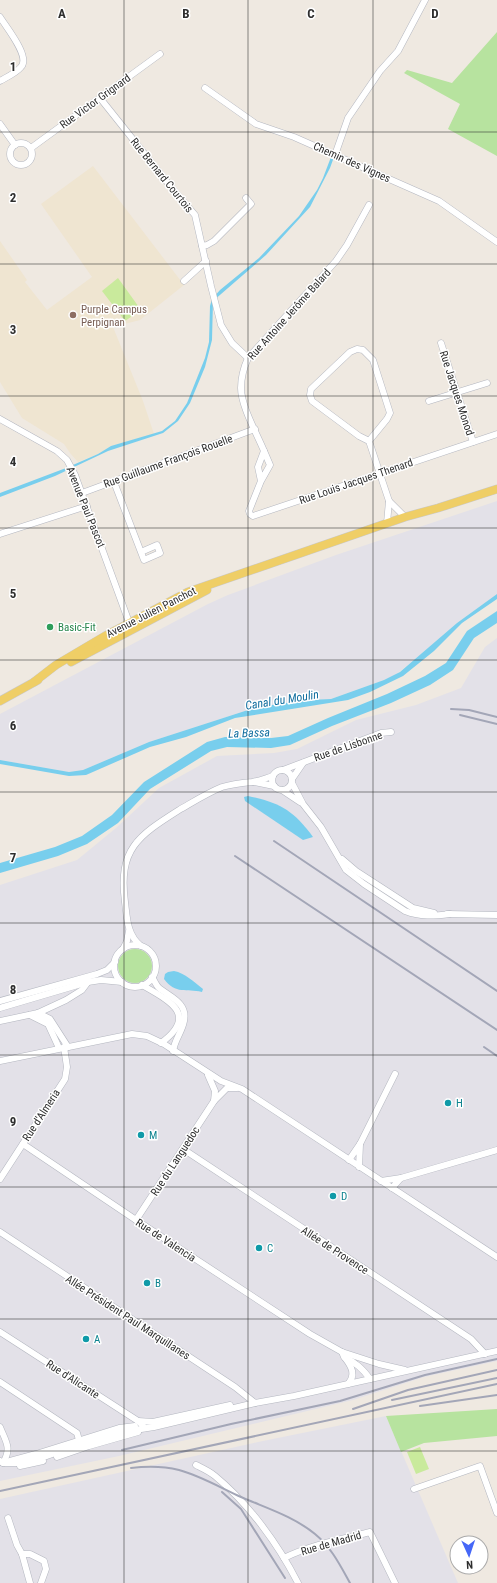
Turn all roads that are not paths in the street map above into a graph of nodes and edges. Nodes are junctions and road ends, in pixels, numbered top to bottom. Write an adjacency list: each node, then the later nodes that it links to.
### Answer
1 (425, 0): 10 (street)
2 (0, 17): 4 (street)
3 (160, 54): 6 (street, Rue Victor Grignard)
4 (0, 81)
5 (205, 88): 10 (street, Chemin des Vignes)
6 (100, 98): 9 (street, Rue Victor Grignard); 14 (street, Rue Bernard Courtois)
7 (0, 124): 8 (street)
8 (15, 145): 9 (street); 9 (street)
9 (31, 148)
10 (335, 155): 13 (street, Chemin des Vignes)
11 (246, 198): 14 (street)
12 (369, 205): 18 (street, Rue Antoine Jerôme Balard)
13 (497, 242)
14 (202, 246): 15 (street, Rue Bernard Courtois)
15 (206, 261): 16 (street); 18 (street, Rue Bernard Courtois)
16 (184, 281)
17 (441, 343): 20 (street, Rue Jacques Monod)
18 (248, 358): 23 (street, Rue Antoine Jerôme Balard)
19 (487, 383): 20 (street)
20 (457, 392): 21 (street); 26 (street, Rue Jacques Monod)
21 (429, 401)
22 (0, 418): 32 (street, Avenue Paul Pascot)
23 (255, 429): 27 (street, Rue Louis Jacques Thenard); 30 (street, Rue Guillaume François Rouelle)
24 (497, 434): 26 (street, Rue Louis Jacques Thenard)
25 (370, 440): 25 (street); 28 (street)
26 (473, 442): 28 (street, Rue Louis Jacques Thenard)
27 (264, 451): 29 (street, Rue Louis Jacques Thenard); 29 (street, Rue Louis Jacques Thenard)
28 (380, 473): 29 (street, Rue Louis Jacques Thenard); 33 (street)
29 (261, 481)
30 (114, 482): 32 (street, Rue Guillaume François Rouelle); 40 (street)
31 (497, 489): 35 (main road, Avenue Julien Panchot)
32 (82, 493): 34 (street, Avenue Paul Pascot)
33 (389, 501): 36 (street); 37 (street)
34 (87, 506): 38 (street); 41 (street, Avenue Paul Pascot)
35 (438, 508): 36 (main road, Avenue Julien Panchot); 39 (main road, Avenue Julien Panchot)
36 (405, 517): 37 (main road, Avenue Julien Panchot)
37 (387, 523): 39 (main road, Avenue Julien Panchot)
38 (0, 534)
39 (350, 536): 41 (main road, Avenue Julien Panchot)
40 (141, 552)
41 (130, 626): 42 (main road, Avenue Julien Panchot)
42 (0, 701)
43 (391, 732): 44 (street, Rue de Lisbonne)
44 (305, 761): 45 (street, Rue de Lisbonne); 47 (street)
45 (283, 770): 46 (street); 47 (street)
46 (273, 776): 48 (street); 49 (street)
47 (292, 781): 50 (street); 51 (street)
48 (254, 782): 49 (street); 53 (street)
49 (274, 786): 50 (street)
50 (282, 790): 51 (street)
51 (303, 804): 52 (street)
52 (497, 915)
53 (129, 931): 54 (street); 55 (street)
54 (141, 946): 55 (street); 57 (street)
55 (123, 949): 56 (street)
56 (114, 962): 59 (street); 61 (street)
57 (152, 977): 60 (street); 68 (street)
58 (88, 982): 59 (street); 62 (street); 63 (street)
59 (122, 982): 60 (street)
60 (142, 985): 66 (street)
61 (0, 1001)
62 (0, 1008)
63 (38, 1013): 64 (street); 67 (street)
64 (30, 1015): 65 (street); 67 (street)
65 (0, 1021)
66 (161, 1043): 67 (street); 68 (street)
67 (64, 1047): 69 (street); 74 (street, Rue d'Almeria)
68 (174, 1051): 70 (street)
69 (0, 1061)
70 (207, 1073): 72 (street); 73 (street)
71 (395, 1074): 75 (street)
72 (242, 1089): 73 (street, Rue du Languedoc); 78 (street)
73 (214, 1101): 76 (street, Rue du Languedoc)
74 (23, 1144): 81 (street, Rue d'Almeria); 84 (street, Rue de Valencia)
75 (360, 1144): 78 (street); 79 (street)
76 (183, 1149): 84 (street, Rue du Languedoc); 90 (street, Allée de Provence)
77 (497, 1150): 80 (street)
78 (349, 1160): 79 (street)
79 (359, 1167): 82 (street)
80 (401, 1178): 82 (street); 83 (street)
81 (0, 1179)
82 (381, 1181): 83 (street)
83 (392, 1188): 86 (street)
84 (136, 1220): 89 (street, Rue de Valencia)
85 (0, 1232): 96 (street, Allée Président Paul Marquillanes)
86 (497, 1257)
87 (0, 1332): 97 (street, Rue d'Alicante)
88 (497, 1351): 90 (street)
89 (343, 1354): 91 (street); 93 (street); 95 (street)
90 (485, 1354): 92 (street)
91 (379, 1364): 92 (street); 93 (street)
92 (409, 1371): 93 (street)
93 (373, 1378): 95 (street)
94 (0, 1382): 101 (street)
95 (348, 1384): 96 (street)
96 (255, 1403): 97 (street); 99 (street)
97 (138, 1421): 100 (street, Rue d'Alicante)
98 (0, 1427): 102 (street)
99 (154, 1427): 100 (street); 102 (street)
100 (145, 1428): 101 (street); 102 (street)
101 (79, 1440): 102 (street)
102 (2, 1462)
103 (196, 1465): 108 (street, Rue de Madrid)
104 (414, 1489): 105 (street)
105 (497, 1513)
106 (8, 1518): 107 (street)
107 (22, 1554): 109 (street); 110 (street)
108 (284, 1558): 111 (street, Rue de Madrid); 112 (street, Rue de Madrid)
109 (30, 1583)
110 (41, 1583)
111 (298, 1583)
112 (395, 1583)

